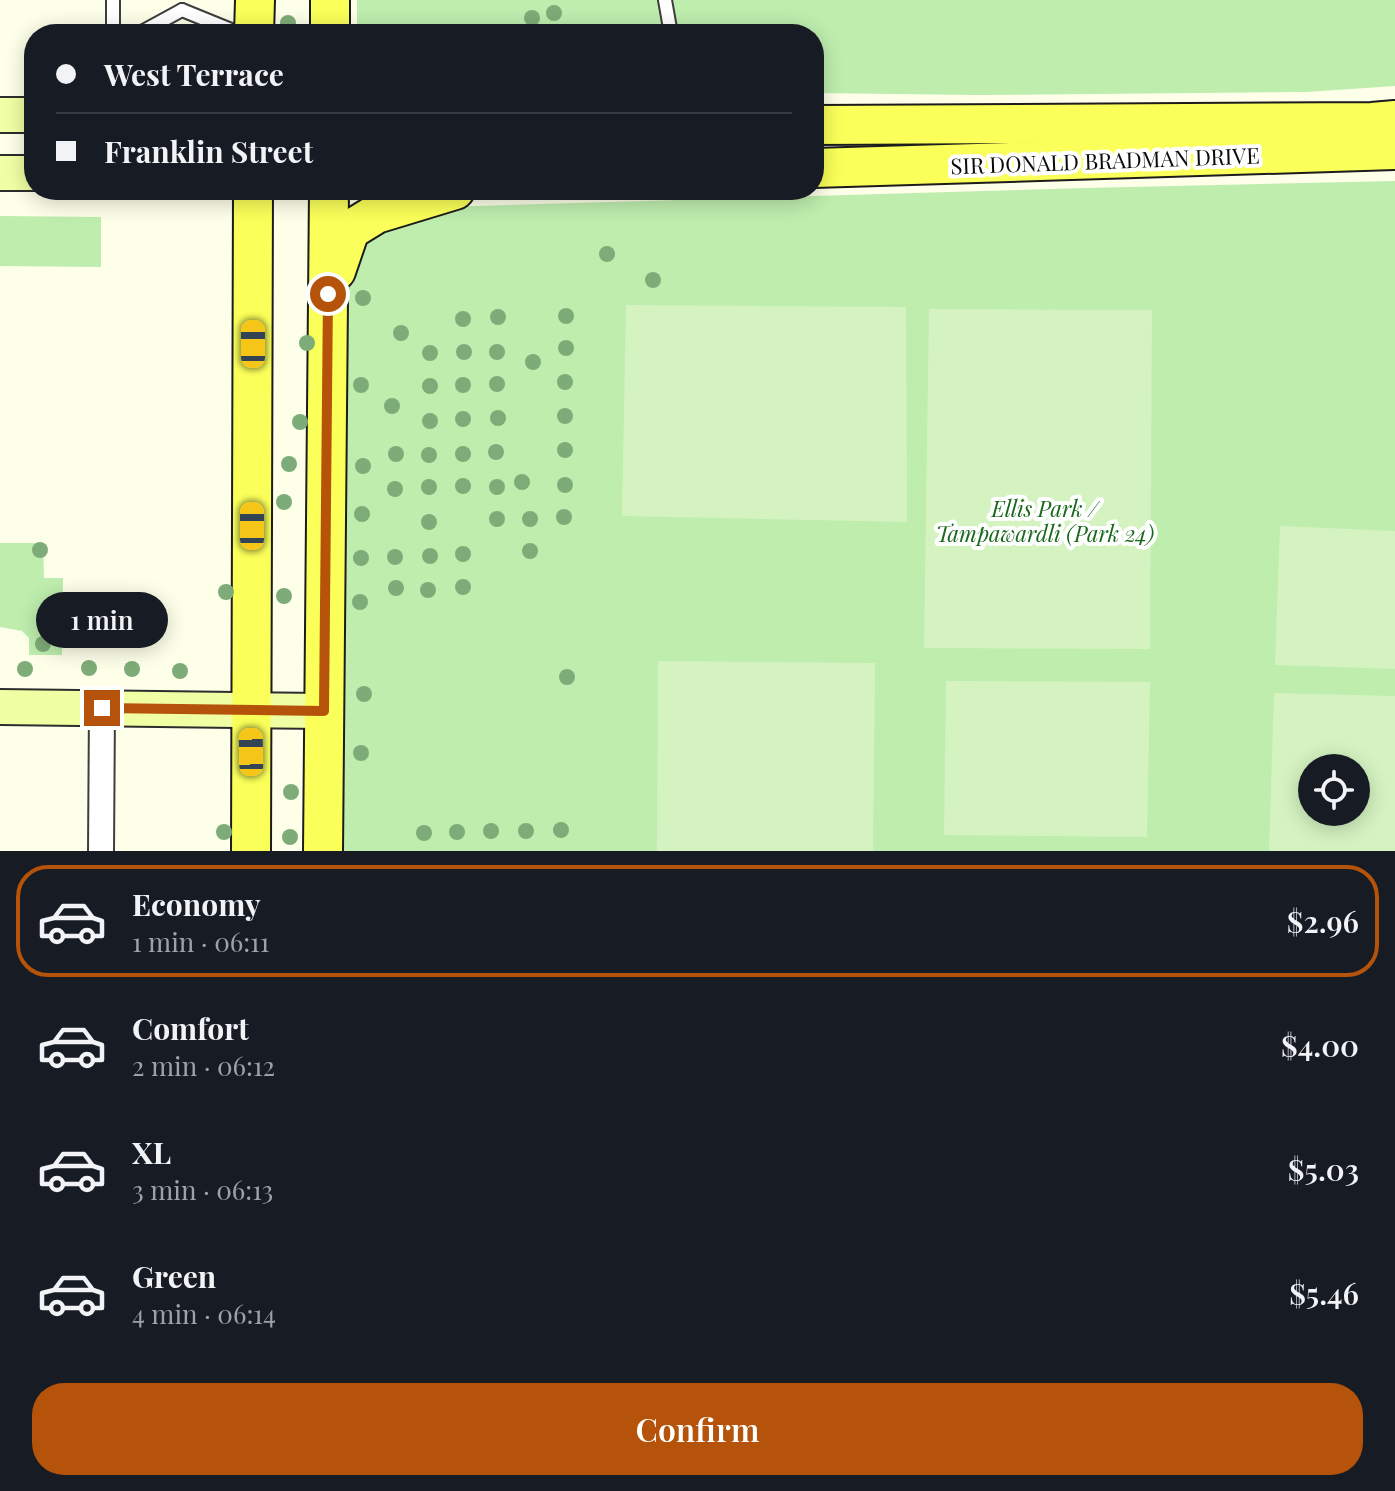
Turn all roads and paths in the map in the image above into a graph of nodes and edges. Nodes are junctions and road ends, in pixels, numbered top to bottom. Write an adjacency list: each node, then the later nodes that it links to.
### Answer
1 (113, 0): 6 (lane)
2 (255, 0): 9 (main road)
3 (330, 0): 10 (main road)
4 (665, 0): 11 (lane)
5 (182, 5): 7 (lane); 8 (lane)
6 (113, 24)
7 (153, 24)
8 (221, 24)
9 (254, 24)
10 (330, 24)
11 (669, 24)
12 (0, 115): 13 (street)
13 (24, 115)
14 (1395, 120): 15 (main road, SIR DONALD BRADMAN DRIVE)
15 (824, 125)
16 (1395, 150): 17 (main road, SIR DONALD BRADMAN DRIVE)
17 (824, 168)
18 (0, 173): 19 (street)
19 (24, 173)
20 (253, 200): 26 (main road)
21 (329, 200): 23 (main road)
22 (422, 200): 23 (main road)
23 (328, 294): 27 (main road)
24 (0, 707): 25 (street)
25 (102, 708): 26 (street); 28 (street)
26 (251, 710): 27 (street); 29 (main road)
27 (324, 711): 30 (main road)
28 (101, 851)
29 (251, 851)
30 (323, 851)

